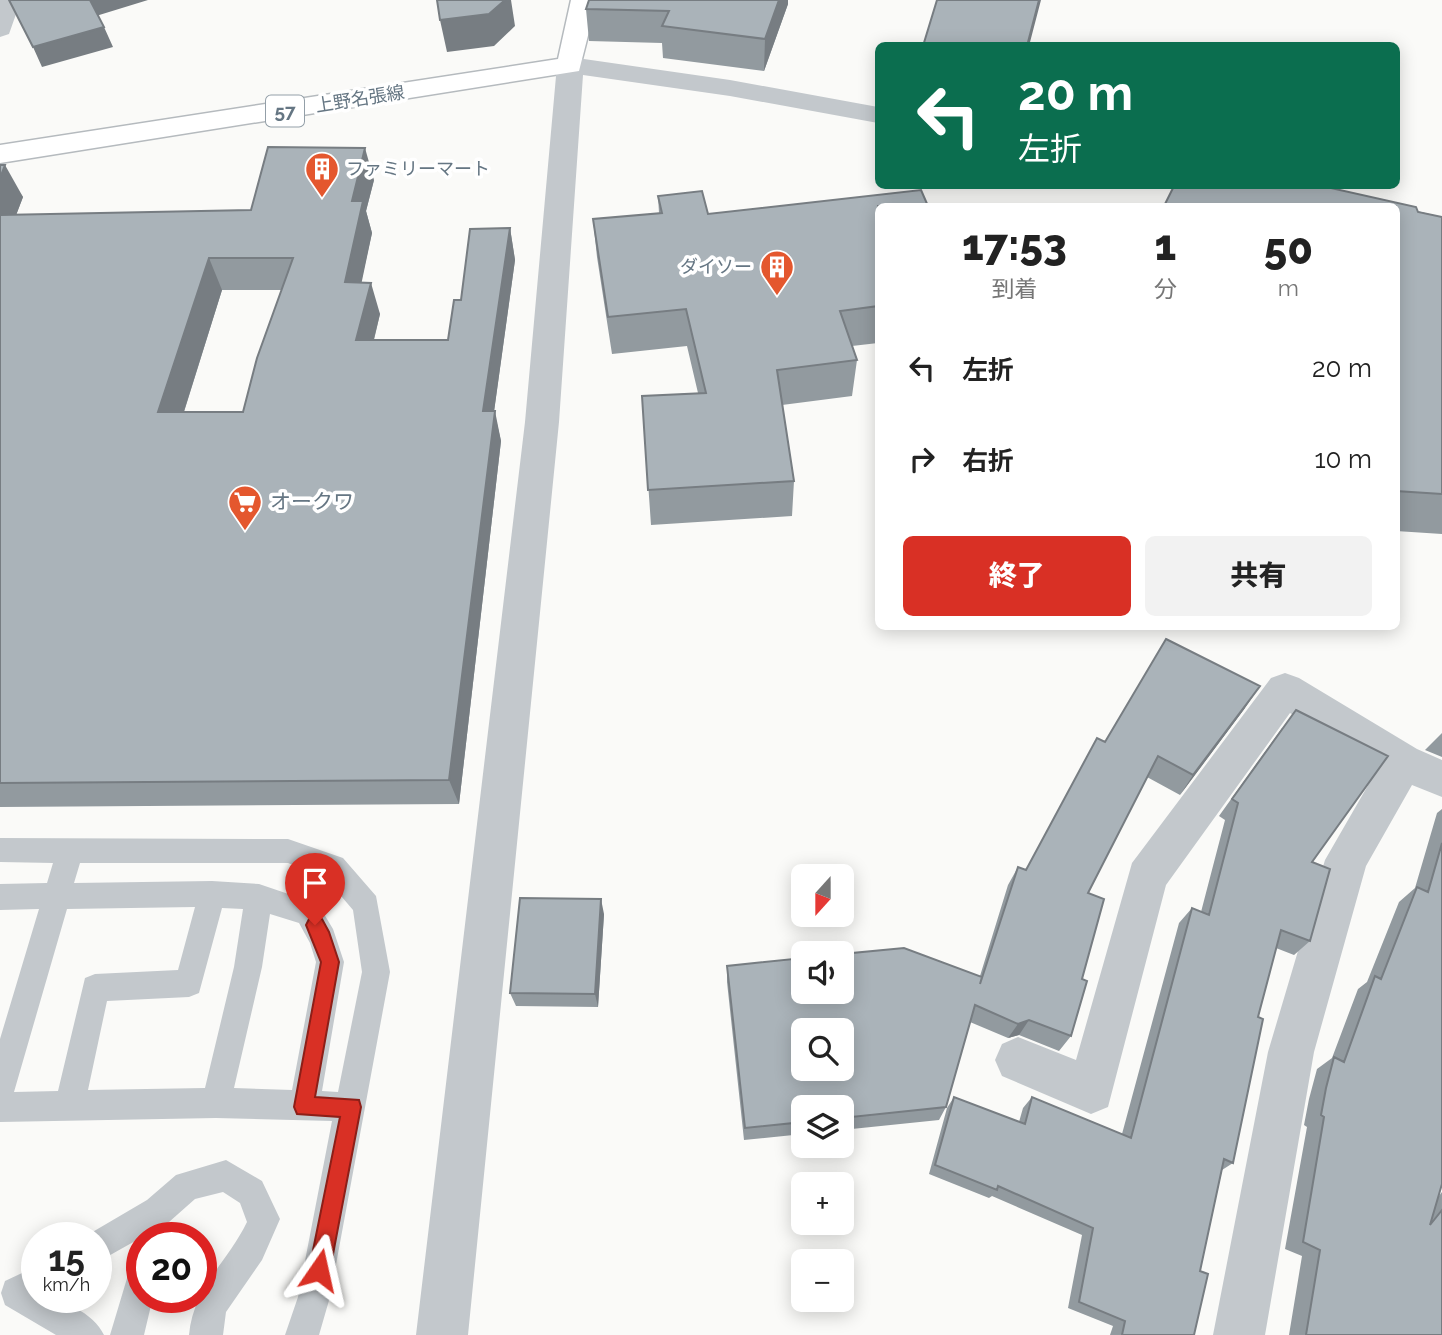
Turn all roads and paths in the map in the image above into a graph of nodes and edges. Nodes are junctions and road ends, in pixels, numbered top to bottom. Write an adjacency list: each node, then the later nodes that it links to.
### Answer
1 (8, 0): 3 (street)
2 (584, 0): 4 (main road)
3 (0, 29)
4 (570, 65): 5 (street); 6 (main road, 上野名張線 / 57); 32 (street)
5 (875, 114)
6 (0, 154)
7 (1403, 762): 8 (street); 16 (street); 33 (street)
8 (1442, 779)
9 (0, 850): 10 (lane)
10 (70, 850): 13 (lane); 22 (lane)
11 (212, 894): 13 (lane); 14 (lane); 20 (lane)
12 (0, 897): 13 (lane)
13 (54, 897): 15 (lane)
14 (259, 897): 18 (lane); 21 (lane)
15 (7, 1036): 17 (lane)
16 (1017, 1060)
17 (0, 1089)
18 (216, 1103): 20 (lane); 21 (lane)
19 (0, 1107): 20 (lane)
20 (70, 1107)
21 (304, 1107): 22 (lane)
22 (352, 1107): 31 (lane)
23 (156, 1222): 24 (lane)
24 (217, 1290)
25 (50, 1313): 28 (lane)
26 (133, 1313): 29 (lane)
27 (208, 1313): 30 (lane)
28 (87, 1335)
29 (127, 1335)
30 (206, 1335)
31 (302, 1335)
32 (442, 1335)
33 (1239, 1335)

